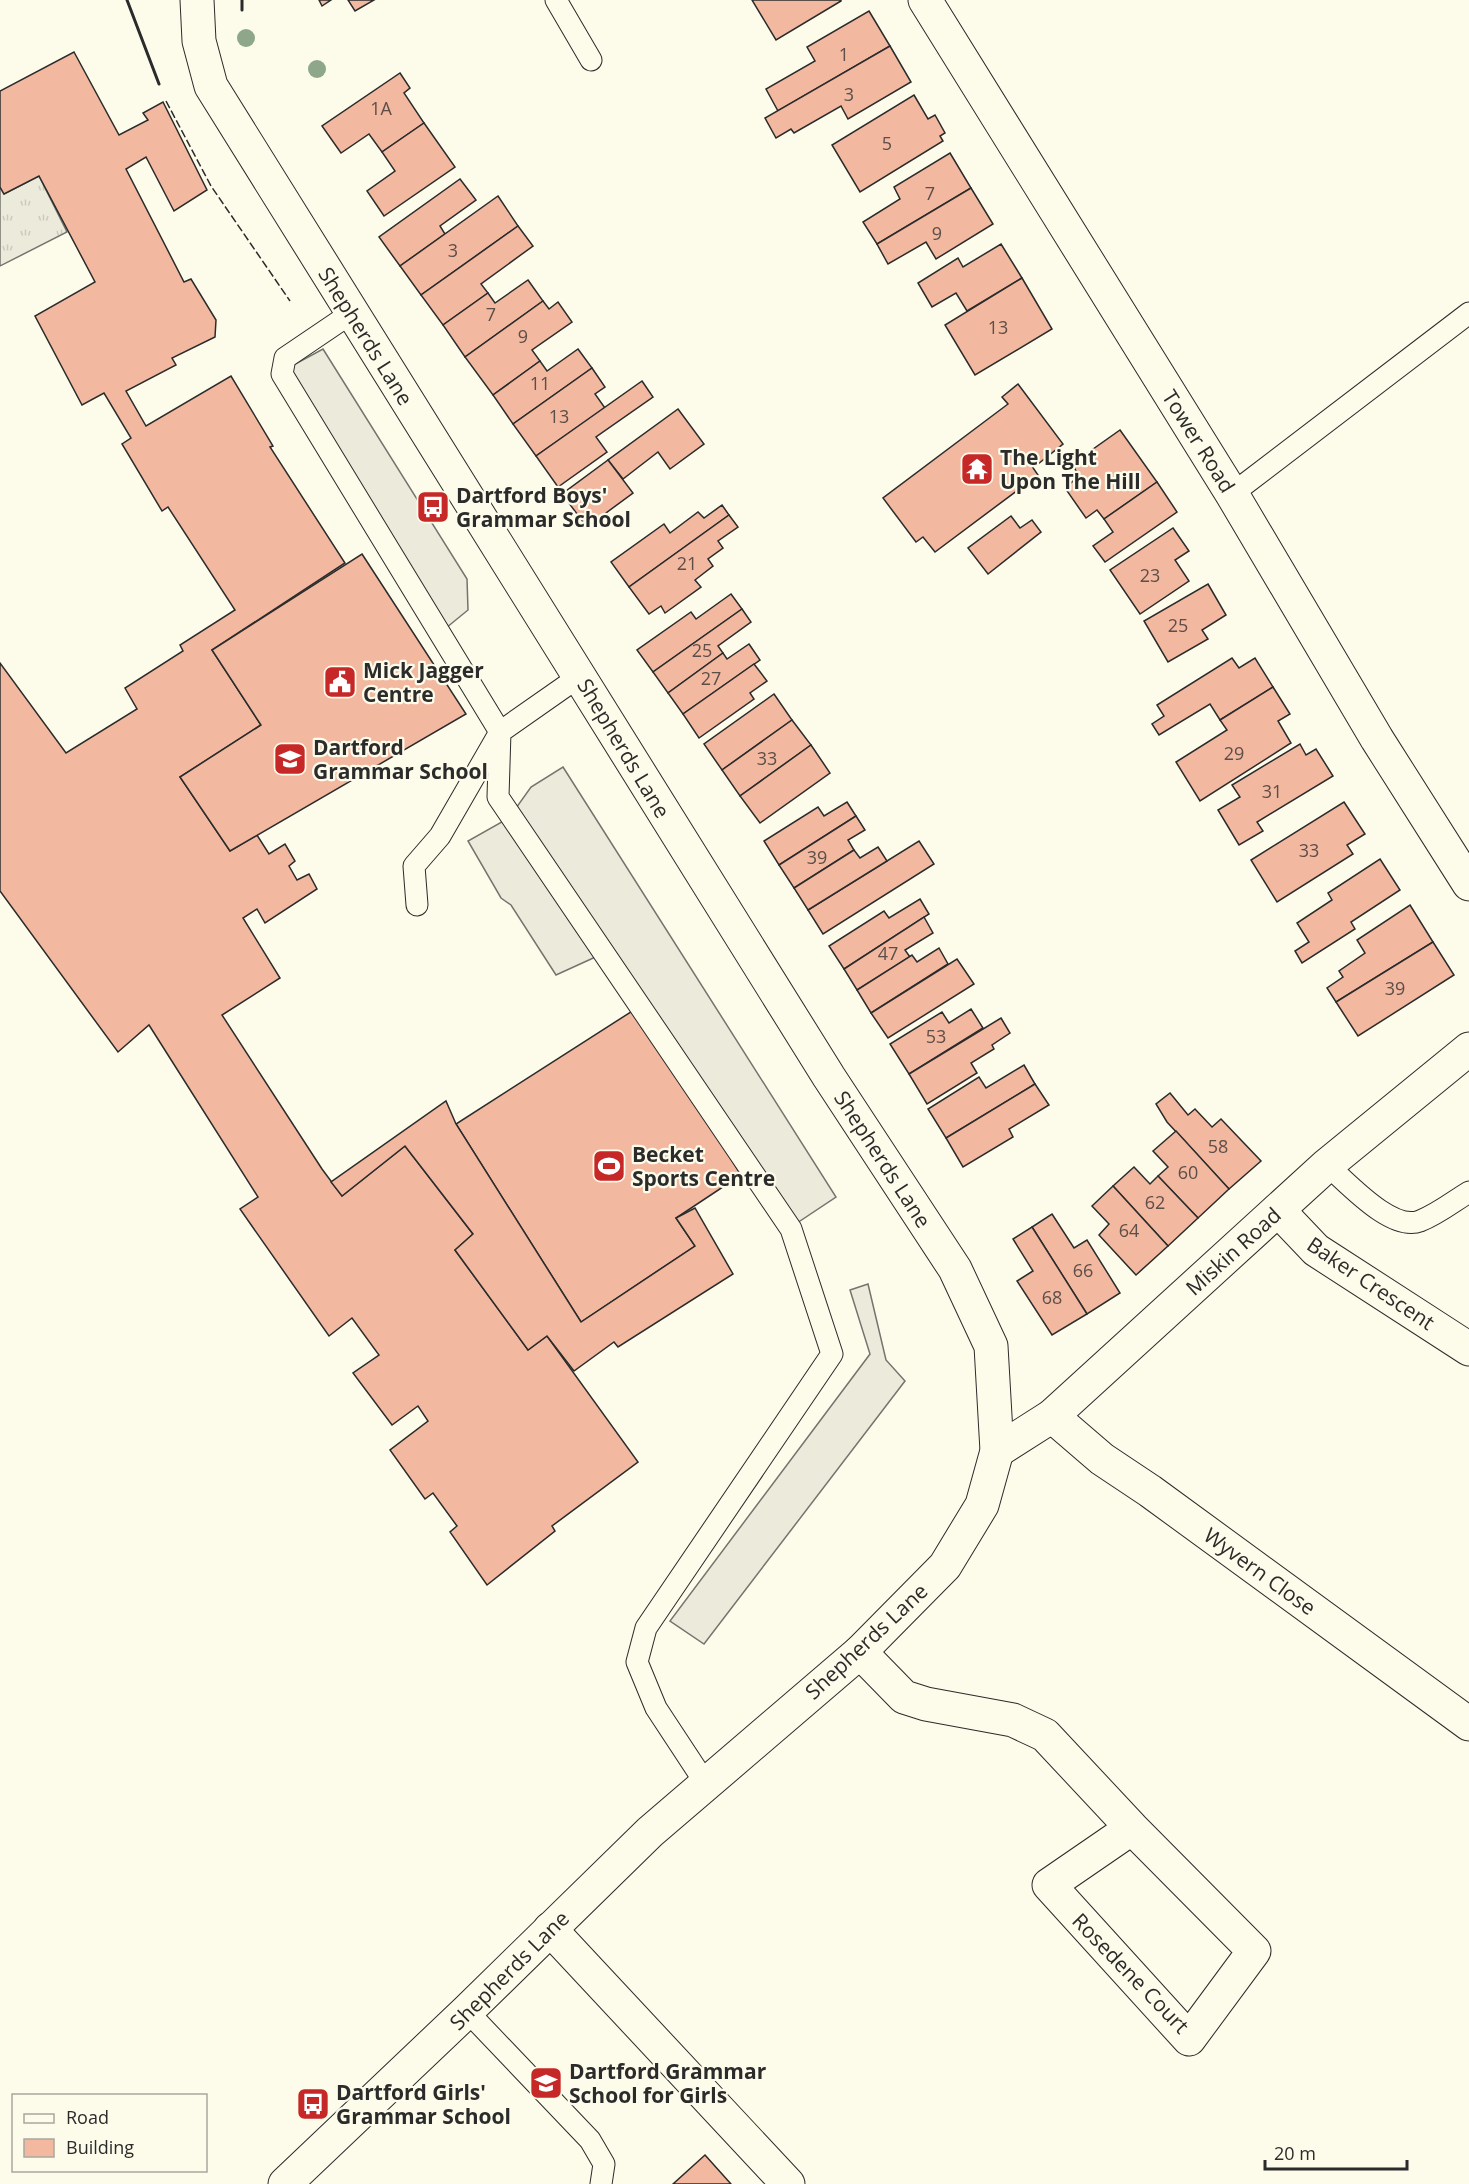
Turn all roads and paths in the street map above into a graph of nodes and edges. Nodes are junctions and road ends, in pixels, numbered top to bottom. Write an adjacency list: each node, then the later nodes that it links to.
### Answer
1 (197, 0): 6 (street, Shepherds Lane)
2 (556, 0): 4 (lane)
3 (926, 0): 7 (street, Tower Road)
4 (591, 60)
5 (1469, 313): 7 (lane)
6 (350, 314): 8 (street, Shepherds Lane); 9 (lane)
7 (1232, 494): 10 (street, Tower Road)
8 (580, 676): 9 (lane); 18 (street, Shepherds Lane)
9 (500, 732): 11 (lane); 21 (lane)
10 (1469, 884)
11 (417, 905)
12 (1469, 1049): 13 (street, Miskin Road)
13 (1327, 1165): 14 (lane); 15 (street, Miskin Road)
14 (1469, 1192)
15 (1278, 1210): 16 (street, Baker Crescent); 17 (street, Miskin Road)
16 (1469, 1349)
17 (1052, 1416): 18 (street, Miskin Road); 20 (street, Wyvern Close)
18 (997, 1451): 19 (street, Shepherds Lane)
19 (860, 1652): 21 (street, Shepherds Lane); 22 (street, Rosedene Court)
20 (1469, 1724)
21 (706, 1784): 23 (street, Shepherds Lane)
22 (1132, 1828): 22 (street, Rosedene Court)
23 (550, 1929): 24 (street, Shepherds Lane); 27 (street)
24 (467, 2011): 25 (street, Shepherds Lane); 26 (lane)
25 (285, 2184)
26 (601, 2184)
27 (788, 2184)

